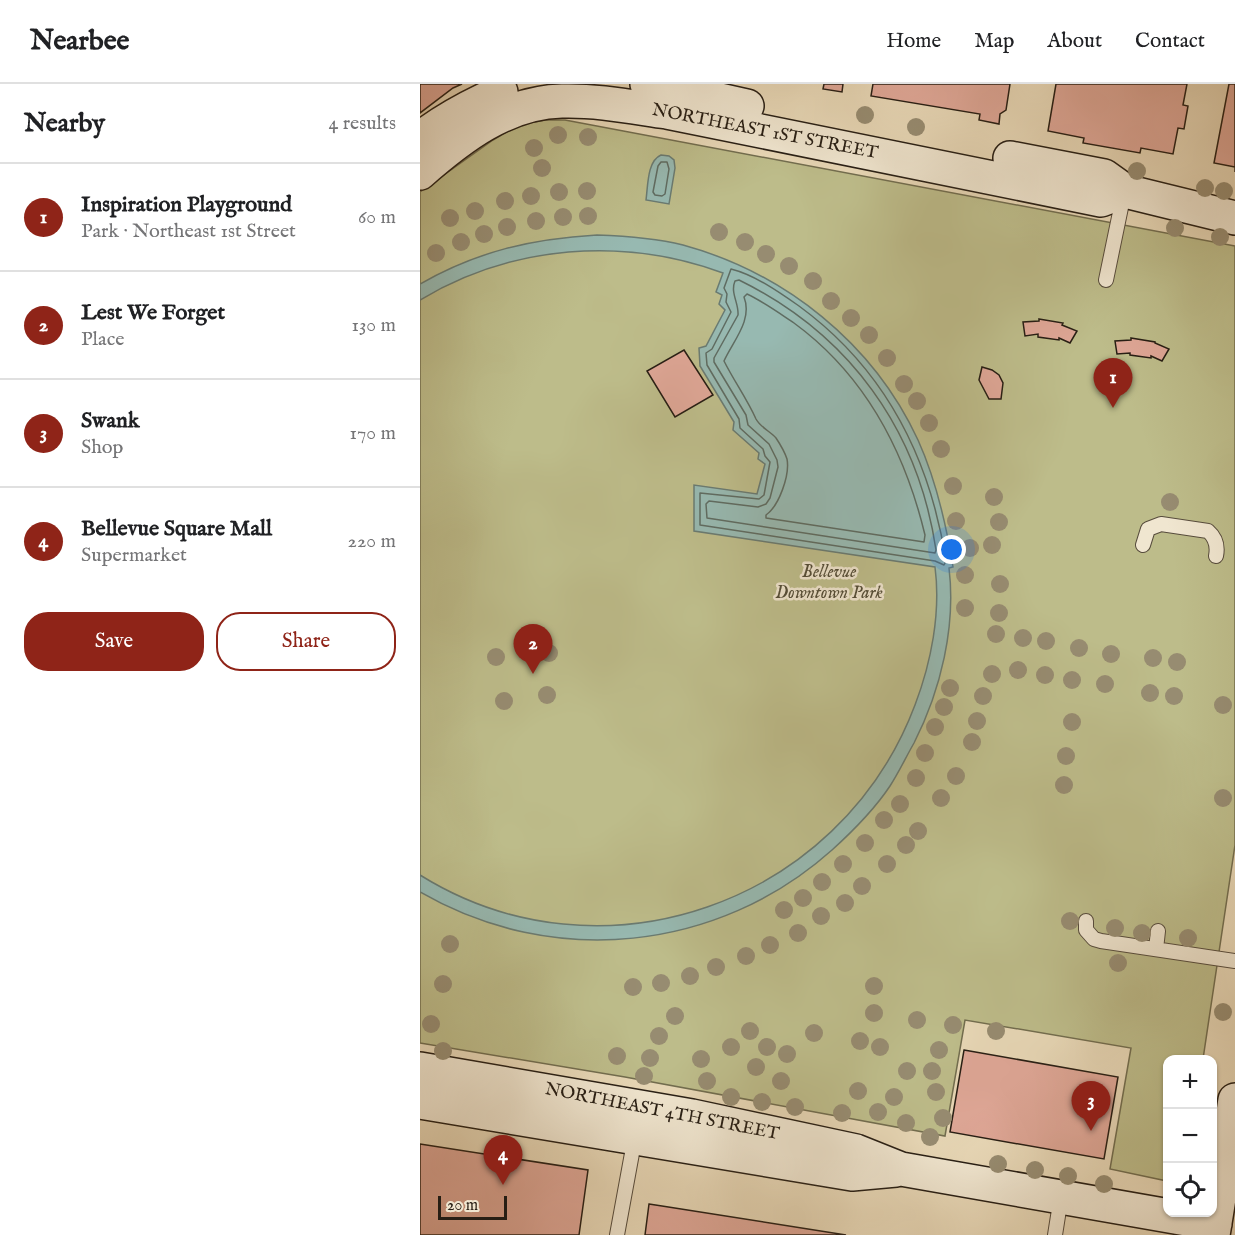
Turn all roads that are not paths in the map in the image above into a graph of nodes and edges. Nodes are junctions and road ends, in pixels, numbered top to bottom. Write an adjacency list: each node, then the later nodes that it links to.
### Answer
1 (513, 86): 3 (main road)
2 (665, 92): 4 (main road, NORTHEAST 1ST STREET); 5 (main road, NORTHEAST 1ST STREET)
3 (420, 139)
4 (420, 173)
5 (1125, 191): 6 (main road, NORTHEAST 1ST STREET); 7 (lane)
6 (1235, 218)
7 (1106, 280)
8 (1143, 545): 9 (lane)
9 (1216, 556)
10 (1086, 921): 12 (lane)
11 (1158, 931): 12 (lane)
12 (1156, 949): 13 (lane)
13 (1235, 961)
14 (420, 1068): 17 (main road, NORTHEAST 4TH STREET)
15 (1235, 1100): 19 (main road)
16 (420, 1102): 17 (main road, NORTHEAST 4TH STREET)
17 (637, 1123): 18 (main road, NORTHEAST 4TH STREET); 20 (lane)
18 (1061, 1197): 19 (main road, NORTHEAST 4TH STREET); 21 (lane)
19 (1214, 1229)
20 (617, 1235)
21 (1055, 1235)

